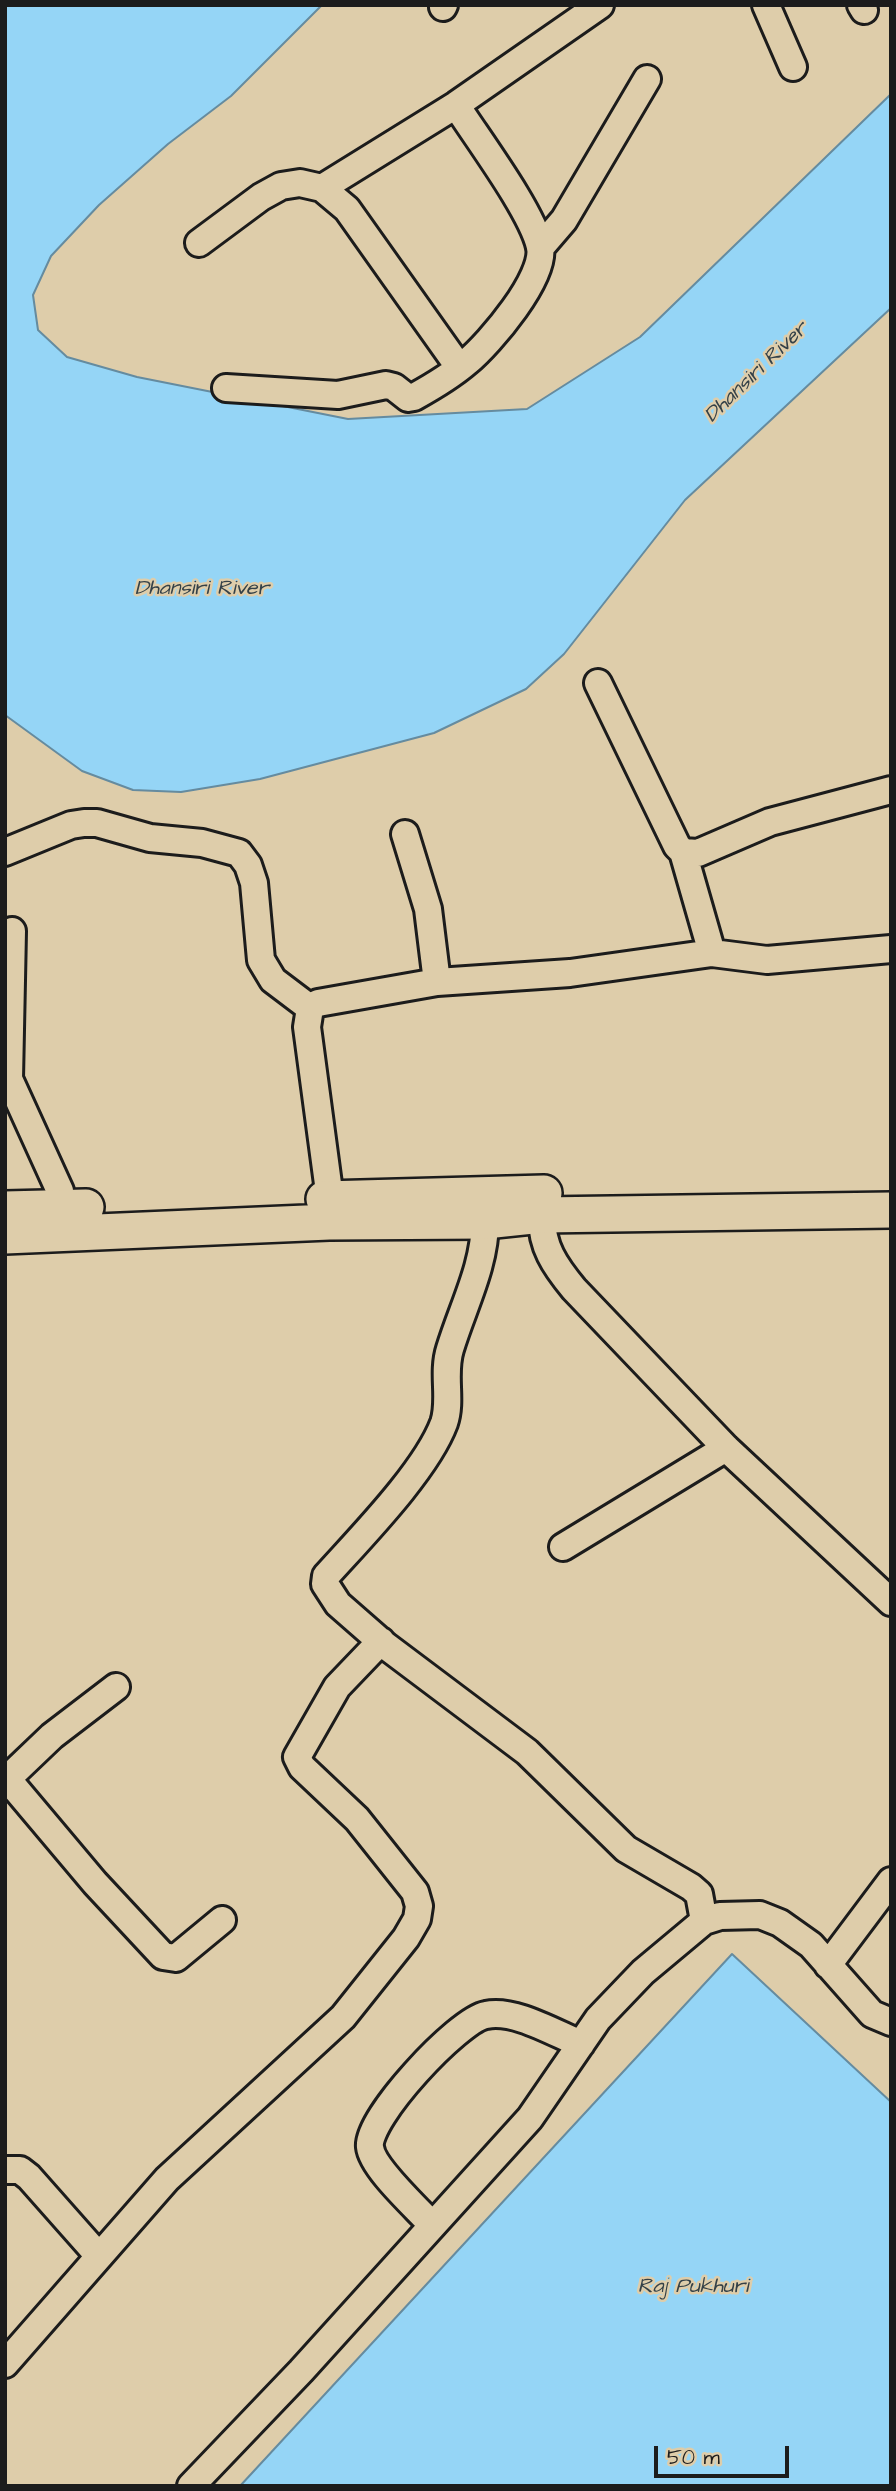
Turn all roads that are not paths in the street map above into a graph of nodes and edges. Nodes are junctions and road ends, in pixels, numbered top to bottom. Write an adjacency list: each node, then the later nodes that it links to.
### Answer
1 (766, 5): 3 (street)
2 (588, 8): 5 (street)
3 (793, 67)
4 (647, 79): 8 (street)
5 (456, 105): 6 (street); 8 (street)
6 (322, 188): 7 (street); 9 (street)
7 (199, 243)
8 (540, 248): 9 (street)
9 (459, 368): 10 (street)
10 (226, 388)
11 (598, 683): 15 (street)
12 (891, 790): 15 (street)
13 (405, 834): 19 (street)
14 (5, 852): 20 (street)
15 (683, 852): 18 (street)
16 (12, 931): 23 (street)
17 (891, 949): 18 (street)
18 (712, 953): 19 (street)
19 (437, 982): 20 (street)
20 (310, 1009): 22 (street)
21 (891, 1185): 22 (main road)
22 (330, 1199): 23 (main road)
23 (61, 1208): 24 (main road)
24 (5, 1209)
25 (891, 1210): 26 (main road)
26 (542, 1215): 27 (main road); 29 (street)
27 (485, 1221): 28 (main road); 32 (street)
28 (5, 1236)
29 (726, 1448): 30 (street); 31 (street)
30 (563, 1547)
31 (891, 1602)
32 (381, 1641): 37 (street); 43 (street)
33 (116, 1687): 34 (street)
34 (6, 1778): 36 (street)
35 (891, 1881): 38 (street)
36 (222, 1920)
37 (704, 1921): 38 (street); 40 (street)
38 (828, 1965): 39 (street)
39 (891, 2022)
40 (581, 2044): 42 (street); 42 (street)
41 (5, 2169): 43 (street)
42 (432, 2225): 45 (street)
43 (98, 2255): 44 (street)
44 (5, 2364)
45 (191, 2486)

